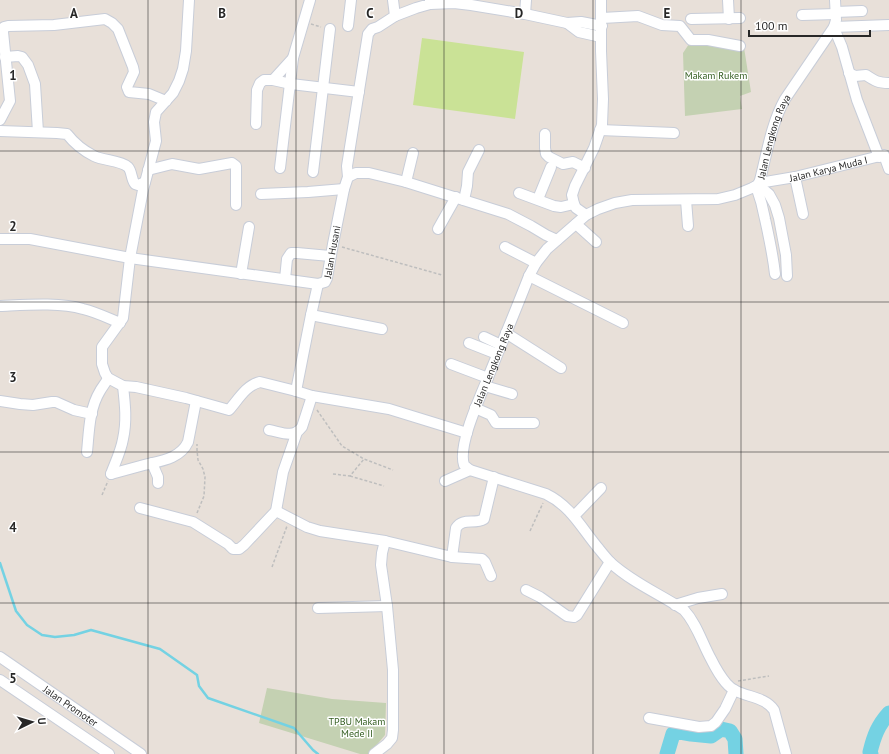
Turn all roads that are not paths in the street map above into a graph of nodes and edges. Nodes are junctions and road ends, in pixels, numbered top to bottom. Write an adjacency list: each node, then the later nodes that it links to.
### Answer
1 (189, 0): 35 (street)
2 (310, 0): 28 (street)
3 (351, 0): 22 (street)
4 (393, 0): 15 (street)
5 (526, 0): 13 (street)
6 (601, 0): 19 (street)
7 (728, 0): 18 (street)
8 (835, 0): 12 (street, Jalan Lengkong Raya)
9 (430, 2): 10 (street, Jalan Husani); 15 (street, Jalan Husani)
10 (471, 2): 13 (street, Jalan Husani)
11 (862, 10): 12 (street)
12 (836, 13): 14 (street); 23 (street, Jalan Lengkong Raya)
13 (525, 14): 20 (street, Jalan Husani)
14 (802, 15)
15 (395, 16): 34 (street, Jalan Husani)
16 (740, 18): 18 (street)
17 (691, 19): 18 (street)
18 (728, 19)
19 (602, 22): 20 (street); 25 (street); 26 (street)
20 (567, 23): 25 (street)
21 (889, 25): 23 (street)
22 (348, 26)
23 (834, 27): 29 (street); 56 (street, Jalan Lengkong Raya)
24 (330, 29): 33 (street)
25 (601, 37): 38 (street)
26 (740, 46)
27 (5, 57): 35 (street); 36 (street); 40 (street)
28 (293, 58): 30 (street); 32 (street)
29 (849, 73): 31 (street); 45 (street)
30 (273, 80): 32 (street); 37 (street)
31 (889, 83)
32 (291, 84): 33 (street); 47 (street)
33 (323, 87): 34 (street); 51 (street)
34 (359, 92): 52 (street, Jalan Husani)
35 (166, 101): 50 (street)
36 (0, 120)
37 (256, 124)
38 (600, 130): 41 (street); 48 (street)
39 (0, 131): 40 (street)
40 (38, 132): 54 (street)
41 (674, 133)
42 (545, 134): 48 (street)
43 (479, 150): 60 (street)
44 (413, 153): 55 (street)
45 (884, 156): 49 (street); 53 (street, Jalan Karya Muda I)
46 (551, 167): 61 (street)
47 (280, 168)
48 (585, 168): 63 (street)
49 (889, 169)
50 (148, 170): 54 (street); 64 (street)
51 (313, 172)
52 (348, 177): 55 (street); 57 (street, Jalan Husani)
53 (795, 177): 56 (street, Jalan Karya Muda I); 65 (street)
54 (145, 182): 78 (street)
55 (406, 182): 60 (street)
56 (758, 184): 62 (street, Jalan Lengkong Raya); 81 (street); 83 (street)
57 (344, 189): 59 (street); 77 (street, Jalan Husani)
58 (520, 193): 61 (street)
59 (260, 194)
60 (460, 198): 70 (street); 71 (street)
61 (538, 199): 63 (street)
62 (686, 200): 66 (street, Jalan Lengkong Raya); 68 (street)
63 (574, 204): 66 (street)
64 (236, 205)
65 (803, 214)
66 (586, 215): 67 (street, Jalan Lengkong Raya)
67 (576, 224): 73 (street, Jalan Lengkong Raya); 74 (street)
68 (688, 226)
69 (249, 227): 80 (street)
70 (438, 229)
71 (546, 235): 73 (street); 76 (street)
72 (0, 239): 78 (street, Jalan Husani)
73 (557, 240): 76 (street, Jalan Lengkong Raya)
74 (596, 242)
75 (505, 247): 79 (street)
76 (547, 249): 79 (street, Jalan Lengkong Raya)
77 (330, 256): 84 (street); 85 (street, Jalan Husani)
78 (130, 258): 80 (street, Jalan Husani); 89 (street)
79 (536, 263): 82 (street, Jalan Lengkong Raya)
80 (241, 274): 84 (street, Jalan Husani)
81 (775, 274)
82 (529, 276): 88 (street); 91 (street, Jalan Lengkong Raya)
83 (787, 276)
84 (285, 279): 85 (street, Jalan Husani)
85 (318, 284): 87 (street)
86 (0, 306): 89 (street)
87 (311, 315): 90 (street); 100 (street)
88 (623, 322)
89 (120, 323): 97 (street)
90 (382, 329)
91 (506, 333): 94 (street, Jalan Lengkong Raya); 96 (street)
92 (484, 337): 94 (street)
93 (469, 343): 94 (street)
94 (499, 350): 98 (street, Jalan Lengkong Raya)
95 (451, 364): 98 (street)
96 (561, 368)
97 (108, 378): 99 (street); 106 (street)
98 (486, 382): 101 (street); 105 (street, Jalan Lengkong Raya)
99 (123, 386): 104 (street); 112 (street)
100 (296, 391): 102 (street); 104 (street)
101 (512, 394)
102 (311, 400): 109 (street); 110 (street)
103 (0, 401): 106 (street)
104 (196, 401): 112 (street)
105 (475, 408): 107 (street); 110 (street, Jalan Lengkong Raya)
106 (92, 414): 111 (street)
107 (534, 423)
108 (269, 430): 109 (street)
109 (297, 432): 119 (street)
110 (467, 433): 113 (street, Jalan Lengkong Raya)
111 (87, 452)
112 (152, 463): 116 (street)
113 (470, 470): 114 (street); 115 (street)
114 (494, 477): 120 (street); 122 (street)
115 (445, 481)
116 (158, 483)
117 (601, 488): 120 (street)
118 (140, 508): 119 (street)
119 (276, 511): 121 (street)
120 (574, 516): 123 (street)
121 (385, 541): 122 (street); 128 (street)
122 (452, 557): 124 (street)
123 (610, 562): 125 (street); 127 (street)
124 (491, 576)
125 (526, 590)
126 (722, 594): 127 (street)
127 (675, 605): 132 (street)
128 (387, 606): 129 (street); 138 (street)
129 (318, 608)
130 (0, 657): 133 (street, Jalan Promoter)
131 (0, 680): 134 (street, Jalan Promoter)
132 (734, 690): 135 (street); 139 (street)
133 (62, 699): 134 (street); 137 (street, Jalan Promoter)
134 (50, 713): 136 (street, Jalan Promoter)
135 (649, 718)
136 (109, 754)
137 (142, 754)
138 (374, 754)
139 (786, 754)

